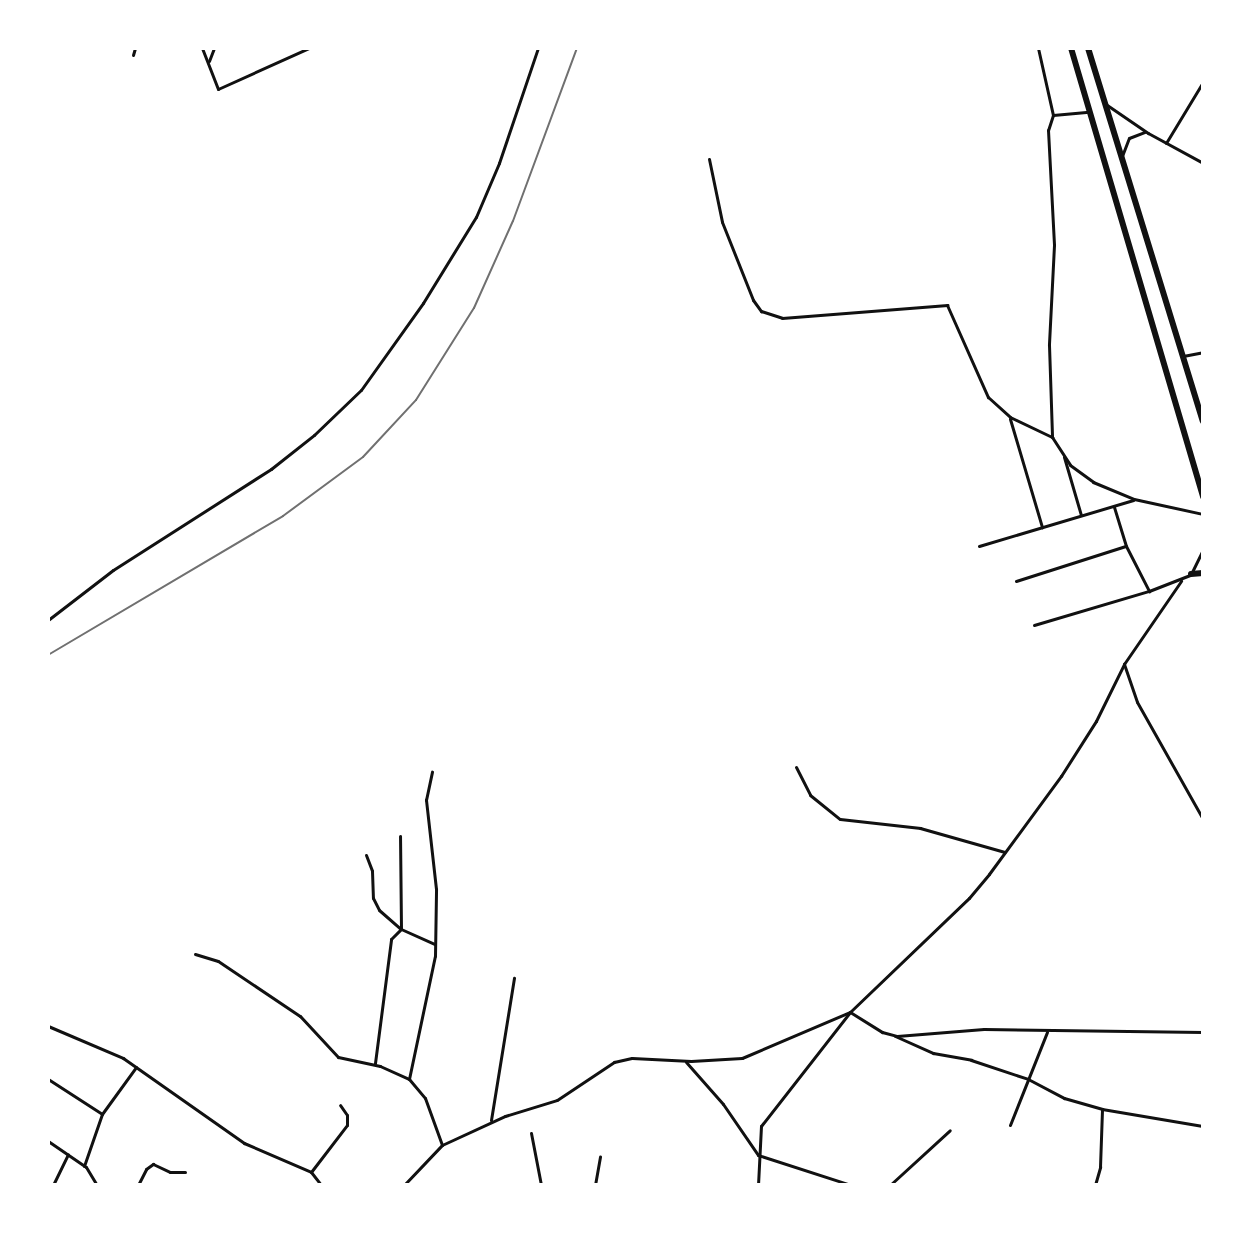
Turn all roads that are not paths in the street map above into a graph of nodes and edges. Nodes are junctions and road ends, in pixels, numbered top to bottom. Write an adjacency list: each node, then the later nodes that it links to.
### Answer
1 (135, 48): 9 (street)
2 (202, 48): 10 (street)
3 (214, 48): 10 (street)
4 (309, 48): 10 (street)
5 (538, 48): 40 (street)
6 (1038, 48): 14 (street)
7 (1071, 48): 13 (highway)
8 (1088, 48): 12 (highway)
9 (133, 55)
10 (209, 61)
11 (1203, 82): 16 (street)
12 (1104, 102): 15 (street); 18 (highway)
13 (1090, 112): 14 (street); 26 (highway)
14 (1053, 115): 24 (street)
15 (1148, 133): 16 (street); 18 (street)
16 (1166, 143): 19 (street)
17 (709, 159): 22 (street)
18 (1121, 160): 21 (highway)
19 (1203, 163)
20 (1203, 352): 21 (street)
21 (1182, 357): 23 (highway)
22 (1010, 417): 24 (street); 31 (street)
23 (1203, 421)
24 (1052, 437): 25 (street)
25 (1063, 456): 27 (street); 30 (street)
26 (1203, 497)
27 (1134, 499): 28 (street); 29 (street)
28 (1113, 505): 30 (street); 33 (street)
29 (1203, 514)
30 (1081, 515): 31 (street)
31 (1042, 527): 32 (street)
32 (979, 546)
33 (1126, 546): 37 (street); 39 (street)
34 (1203, 549): 36 (street)
35 (1203, 570): 36 (highway)
36 (1191, 574): 38 (street)
37 (1016, 581)
38 (1181, 581): 39 (street); 42 (street)
39 (1149, 591): 41 (street)
40 (48, 620)
41 (1034, 625)
42 (1124, 664): 45 (street); 47 (street)
43 (796, 767): 47 (street)
44 (432, 772): 50 (street)
45 (1203, 819)
46 (400, 836): 49 (street)
47 (1006, 852): 53 (street)
48 (366, 855): 49 (street)
49 (401, 929): 50 (street); 59 (street)
50 (436, 944): 62 (street)
51 (195, 954): 59 (street)
52 (514, 978): 67 (street)
53 (850, 1012): 57 (street); 58 (street); 75 (street)
54 (48, 1026): 60 (street)
55 (1047, 1031): 56 (street); 57 (street); 63 (street)
56 (1203, 1032)
57 (892, 1035): 63 (street)
58 (685, 1061): 67 (street); 75 (street)
59 (375, 1064): 62 (street)
60 (136, 1067): 66 (street); 79 (street)
61 (48, 1079): 66 (street)
62 (409, 1079): 73 (street)
63 (1028, 1079): 65 (street); 68 (street)
64 (340, 1105): 79 (street)
65 (1102, 1109): 69 (street); 90 (street)
66 (102, 1114): 77 (street)
67 (491, 1122): 73 (street)
68 (1010, 1125)
69 (1203, 1126)
70 (950, 1130): 89 (street)
71 (531, 1133): 85 (street)
72 (48, 1141): 74 (street)
73 (442, 1145): 84 (street)
74 (68, 1154): 77 (street); 80 (street)
75 (758, 1155): 87 (street); 88 (street)
76 (600, 1156): 86 (street)
77 (84, 1166): 81 (street)
78 (185, 1172): 82 (street)
79 (311, 1172): 83 (street)
80 (53, 1185)
81 (97, 1185)
82 (138, 1185)
83 (321, 1185)
84 (404, 1185)
85 (541, 1185)
86 (595, 1185)
87 (758, 1185)
88 (851, 1185)
89 (890, 1185)
90 (1095, 1185)

